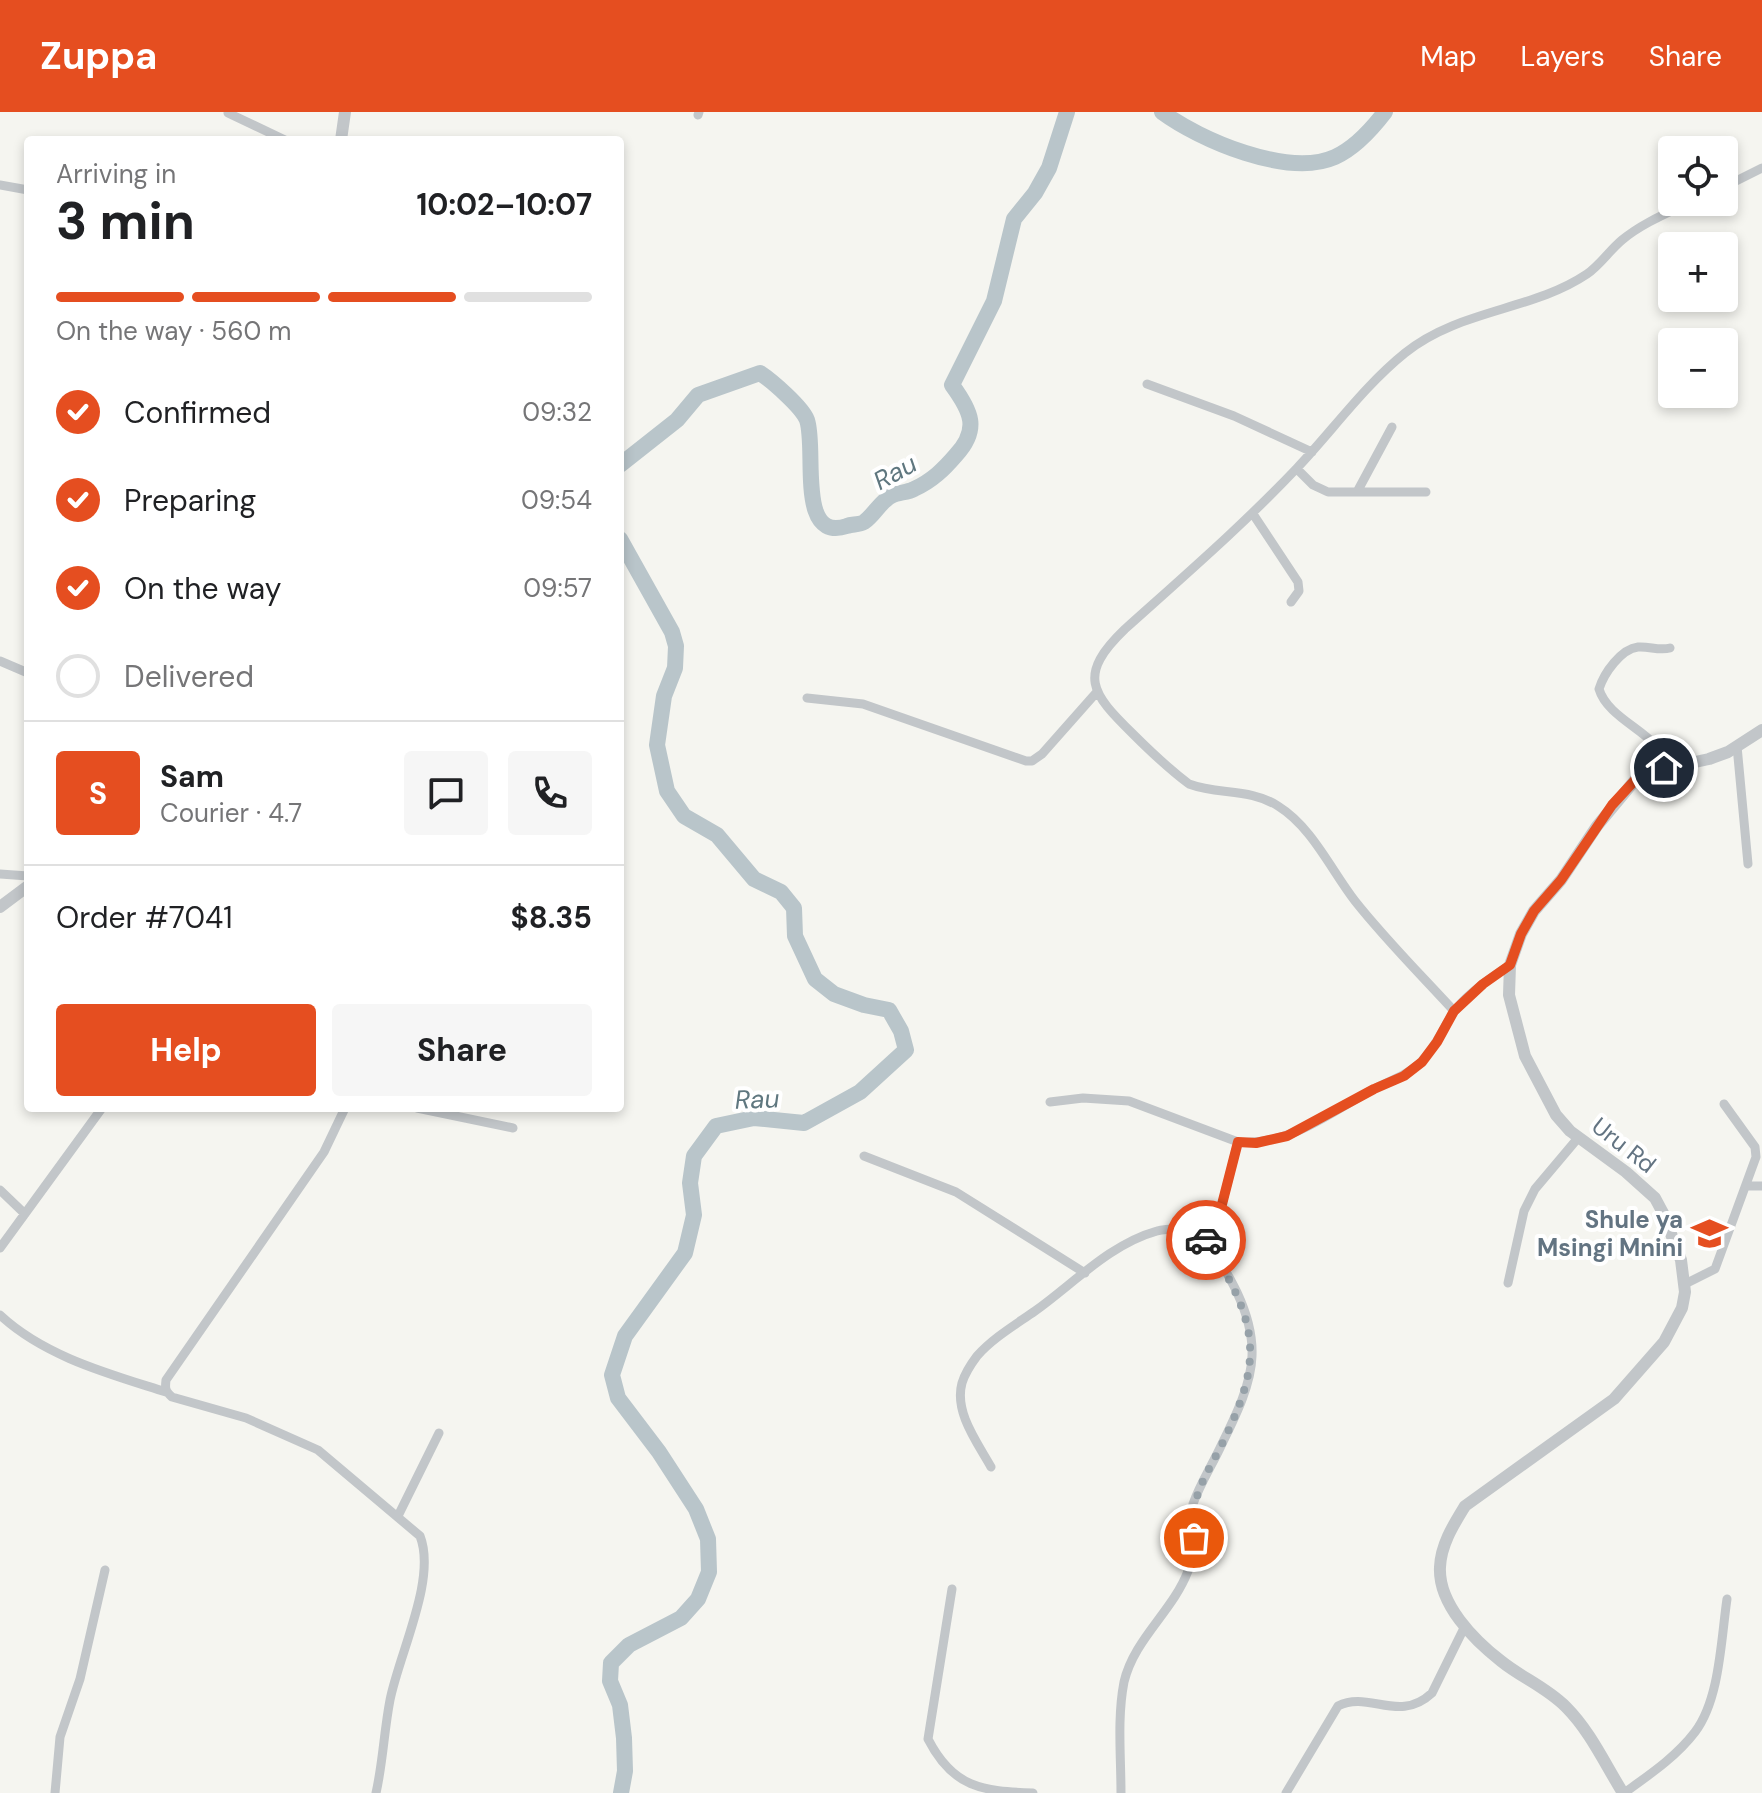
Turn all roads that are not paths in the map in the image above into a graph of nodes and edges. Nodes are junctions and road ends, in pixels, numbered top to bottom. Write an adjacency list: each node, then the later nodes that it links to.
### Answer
1 (345, 112): 4 (street)
2 (228, 113): 3 (street)
3 (277, 136)
4 (342, 136)
5 (1762, 168): 6 (street)
6 (1738, 180)
7 (0, 185): 8 (street)
8 (24, 189)
9 (1661, 216): 12 (street)
10 (1147, 384): 12 (street)
11 (1392, 427): 14 (street)
12 (1312, 452): 13 (street)
13 (1297, 469): 14 (street); 16 (street)
14 (1357, 492): 15 (street)
15 (1426, 492)
16 (1253, 514): 17 (street); 21 (street)
17 (1291, 602)
18 (1670, 648): 25 (street)
19 (0, 661): 20 (street)
20 (24, 671)
21 (1096, 693): 22 (street); 32 (street)
22 (807, 698)
23 (1762, 730): 24 (street, Uru Rd)
24 (1737, 746): 25 (street, Uru Rd); 26 (street)
25 (1664, 768): 31 (street, Uru Rd)
26 (1748, 864)
27 (0, 874): 28 (street)
28 (24, 876)
29 (24, 889): 30 (street)
30 (0, 907)
31 (1510, 965): 32 (street); 39 (street, Uru Rd)
32 (1454, 1011): 40 (street)
33 (1050, 1102): 40 (street)
34 (1724, 1104): 42 (street)
35 (99, 1112): 45 (street)
36 (343, 1112): 52 (street)
37 (436, 1112): 38 (street)
38 (513, 1128)
39 (1578, 1138): 49 (street); 50 (street, Uru Rd)
40 (1238, 1142): 46 (street)
41 (864, 1156): 48 (street)
42 (1746, 1186): 43 (street); 50 (street)
43 (1762, 1186)
44 (0, 1190): 45 (street)
45 (25, 1214): 47 (street)
46 (1198, 1227): 48 (street); 63 (street)
47 (0, 1248)
48 (1085, 1273): 54 (street)
49 (1508, 1283)
50 (1685, 1284): 59 (street, Uru Rd)
51 (0, 1315): 52 (street)
52 (166, 1392): 55 (street)
53 (439, 1433): 55 (street)
54 (991, 1467)
55 (398, 1516): 61 (street)
56 (105, 1570): 60 (street)
57 (952, 1589): 62 (street)
58 (1727, 1599): 65 (street)
59 (1465, 1626): 64 (street); 65 (street, Uru Rd)
60 (55, 1793)
61 (376, 1793)
62 (1033, 1793)
63 (1121, 1793)
64 (1286, 1793)
65 (1623, 1793)

